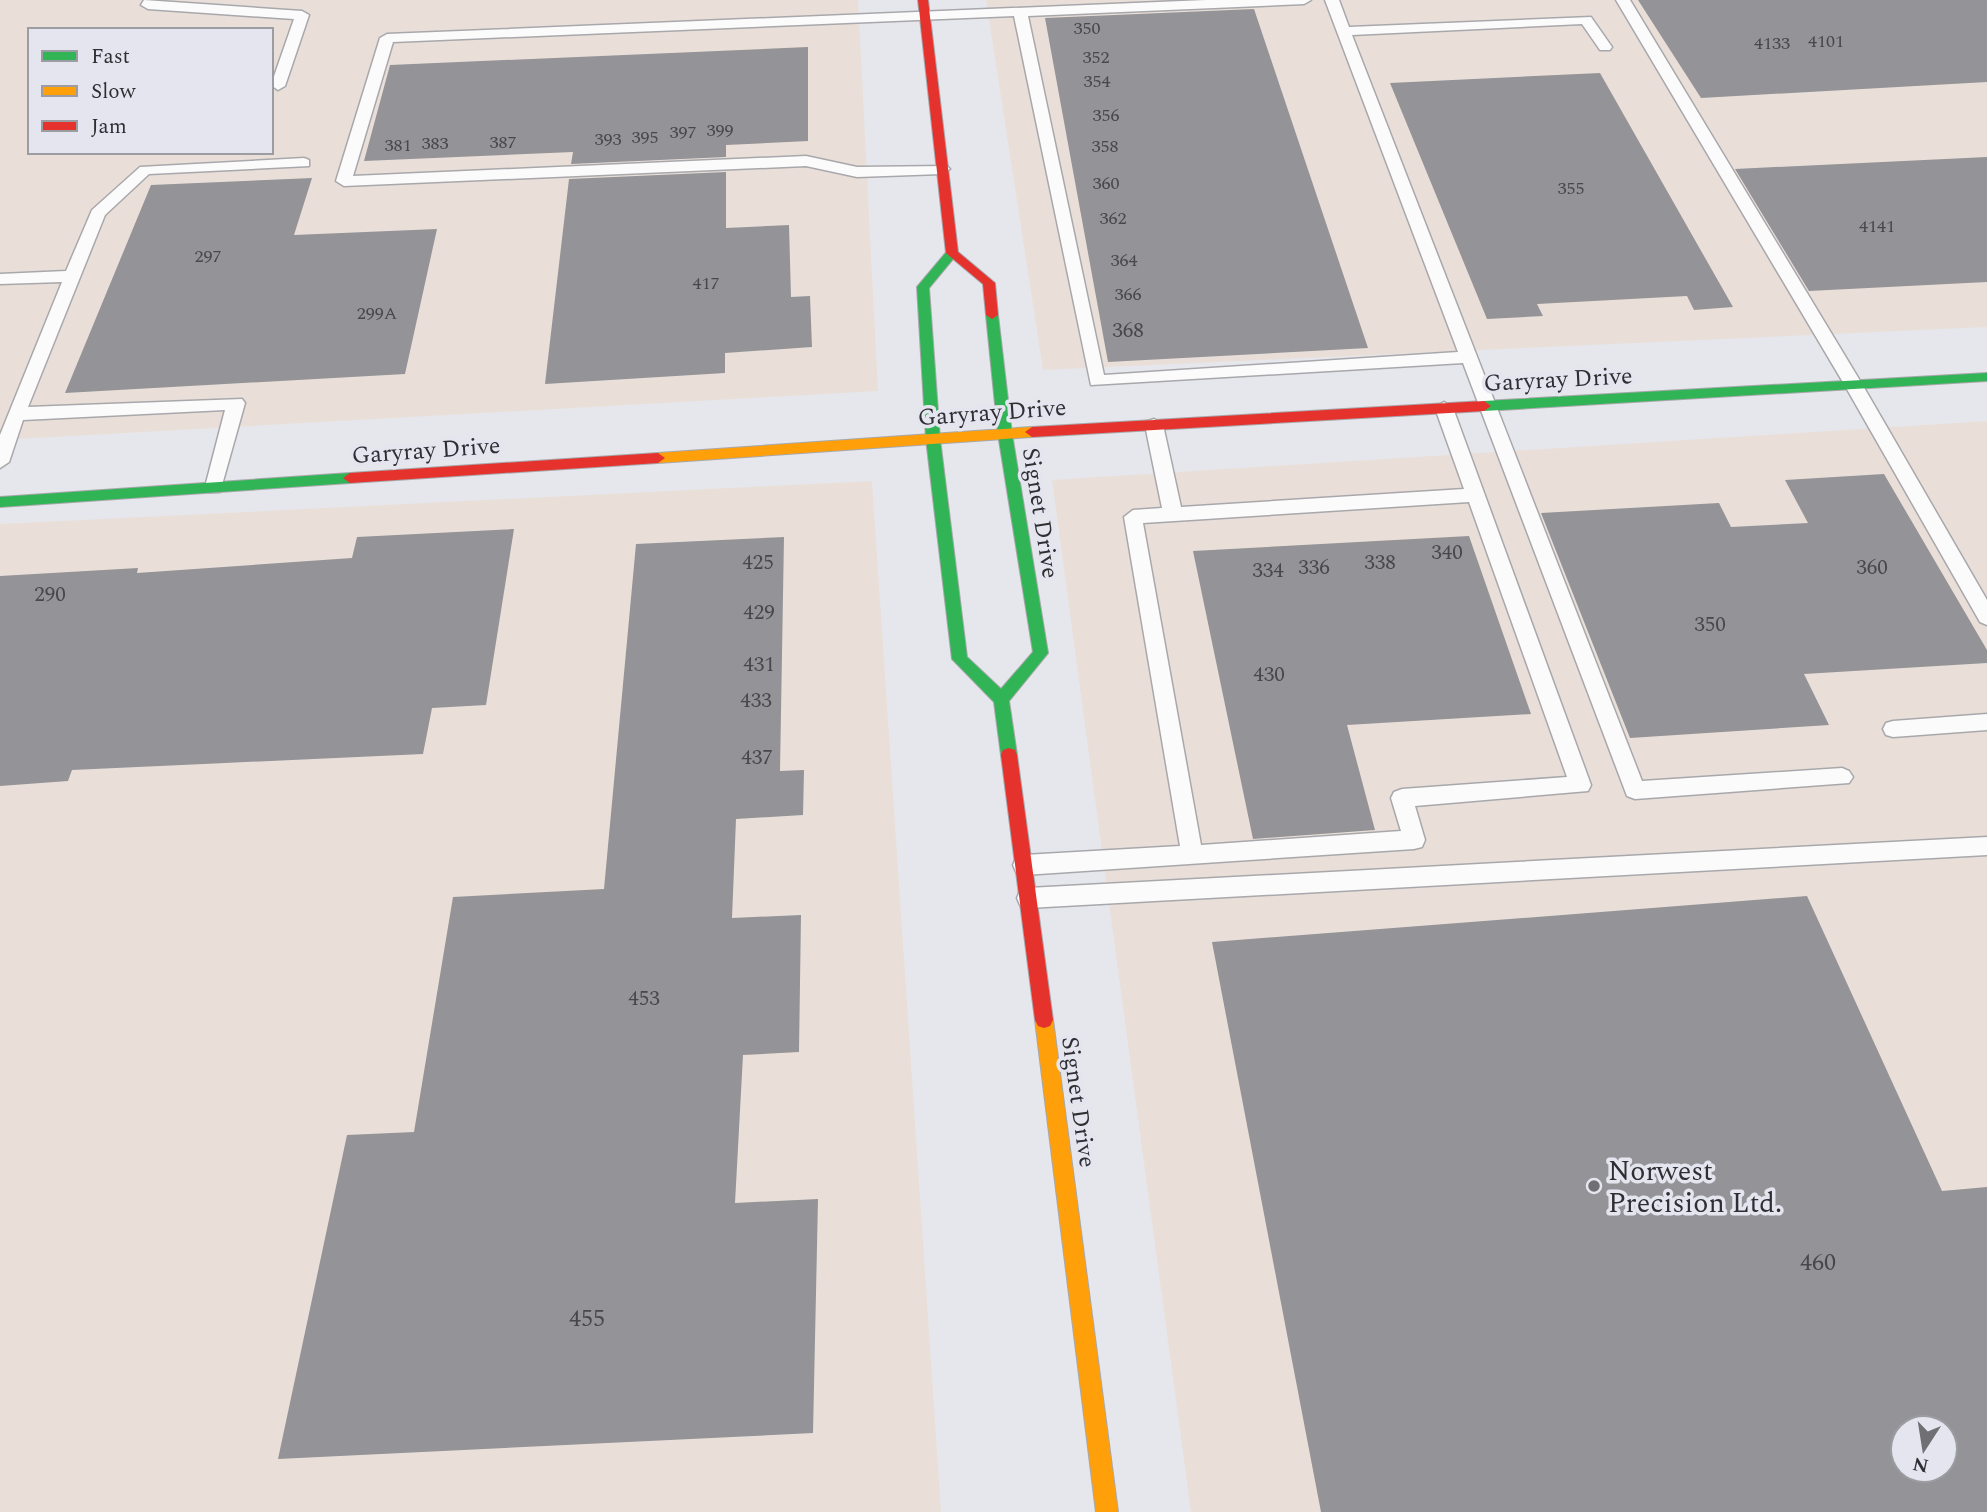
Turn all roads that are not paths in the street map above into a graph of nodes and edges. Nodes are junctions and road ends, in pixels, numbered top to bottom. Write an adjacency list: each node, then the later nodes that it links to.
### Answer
1 (151, 0): 9 (lane)
2 (1304, 0): 6 (lane)
3 (1332, 0): 7 (lane)
4 (1623, 0): 17 (lane)
5 (924, 8): 6 (lane); 11 (street); 11 (lane)
6 (1020, 12): 15 (lane)
7 (1345, 31): 8 (lane); 15 (lane)
8 (1605, 47)
9 (278, 86)
10 (304, 163): 13 (lane)
11 (942, 169): 12 (street)
12 (952, 253): 22 (street, Signet Drive); 23 (street)
13 (72, 276): 14 (lane); 20 (lane)
14 (0, 279)
15 (1467, 357): 18 (lane)
16 (1987, 377): 17 (street, Garyray Drive)
17 (1853, 384): 18 (street, Garyray Drive); 29 (lane)
18 (1488, 406): 19 (street, Garyray Drive); 33 (lane)
19 (1444, 408): 21 (street, Garyray Drive); 26 (lane)
20 (16, 414): 24 (lane); 25 (lane)
21 (1154, 425): 22 (street, Garyray Drive); 28 (lane)
22 (1005, 434): 23 (street, Garyray Drive); 30 (street, Signet Drive)
23 (933, 439): 25 (street, Garyray Drive); 30 (street)
24 (0, 462)
25 (214, 488): 27 (street, Garyray Drive)
26 (1475, 495): 28 (lane); 35 (lane)
27 (0, 502)
28 (1173, 515): 35 (lane)
29 (1987, 617)
30 (1001, 699): 36 (street, Signet Drive)
31 (1987, 722): 32 (lane)
32 (1893, 729)
33 (1842, 777)
34 (1987, 846): 37 (lane)
35 (1192, 855): 36 (lane)
36 (1024, 865): 37 (street, Signet Drive)
37 (1028, 898): 38 (street, Signet Drive)
38 (1098, 1511)

